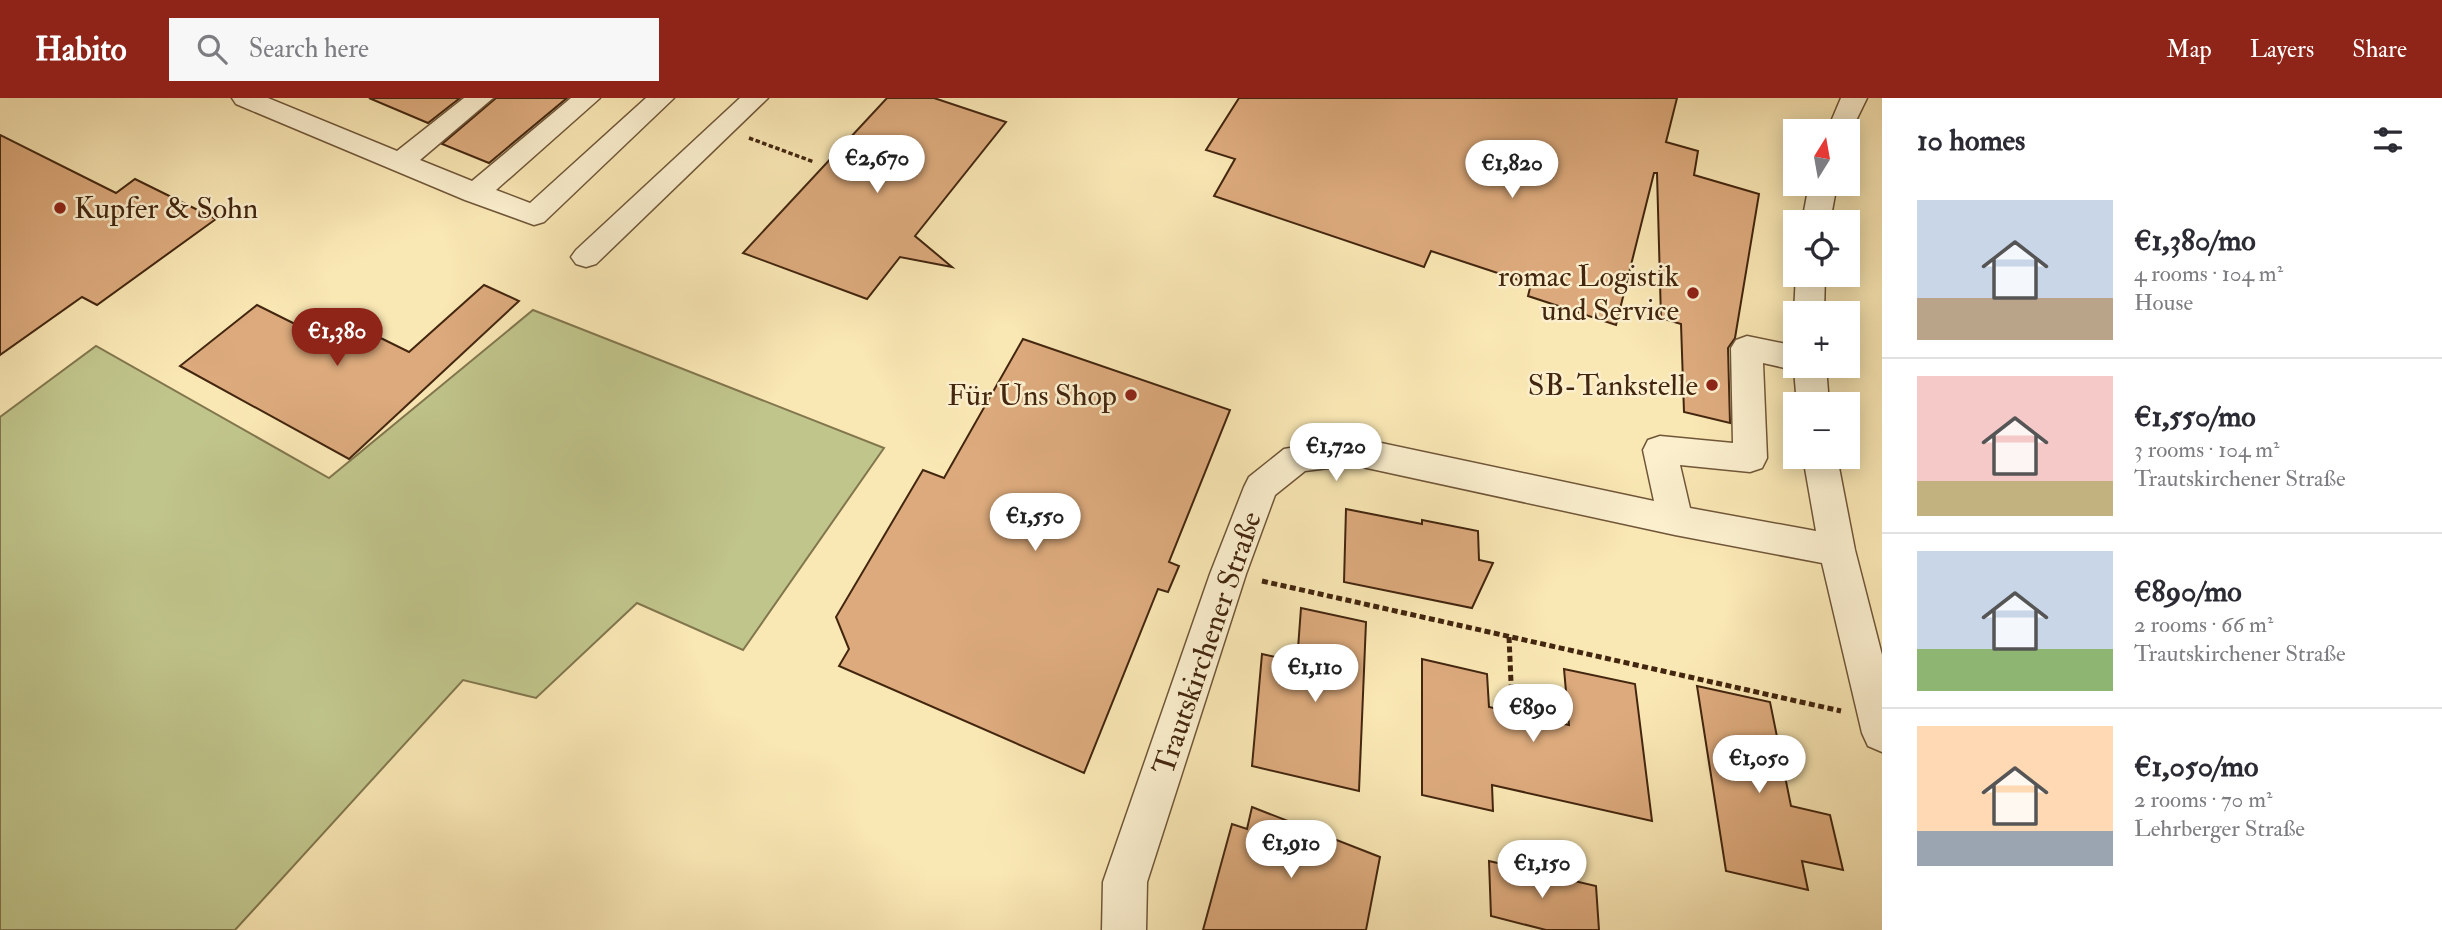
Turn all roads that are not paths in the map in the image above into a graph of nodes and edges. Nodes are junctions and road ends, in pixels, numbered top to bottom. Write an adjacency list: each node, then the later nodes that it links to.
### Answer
1 (245, 98): 8 (street)
2 (311, 98): 8 (street)
3 (480, 98): 10 (street)
4 (587, 98): 11 (street)
5 (661, 98): 11 (street)
6 (755, 98): 12 (street)
7 (1854, 98): 9 (street)
8 (287, 115): 10 (street)
9 (1845, 119)
10 (401, 161): 11 (street)
11 (475, 193)
12 (586, 257)
13 (1783, 356): 15 (street)
14 (1822, 469): 16 (street)
15 (1675, 520): 16 (street, Trautskirchener Straße); 18 (street, Trautskirchener Straße)
16 (1837, 550): 17 (street)
17 (1880, 726)
18 (1124, 930)

